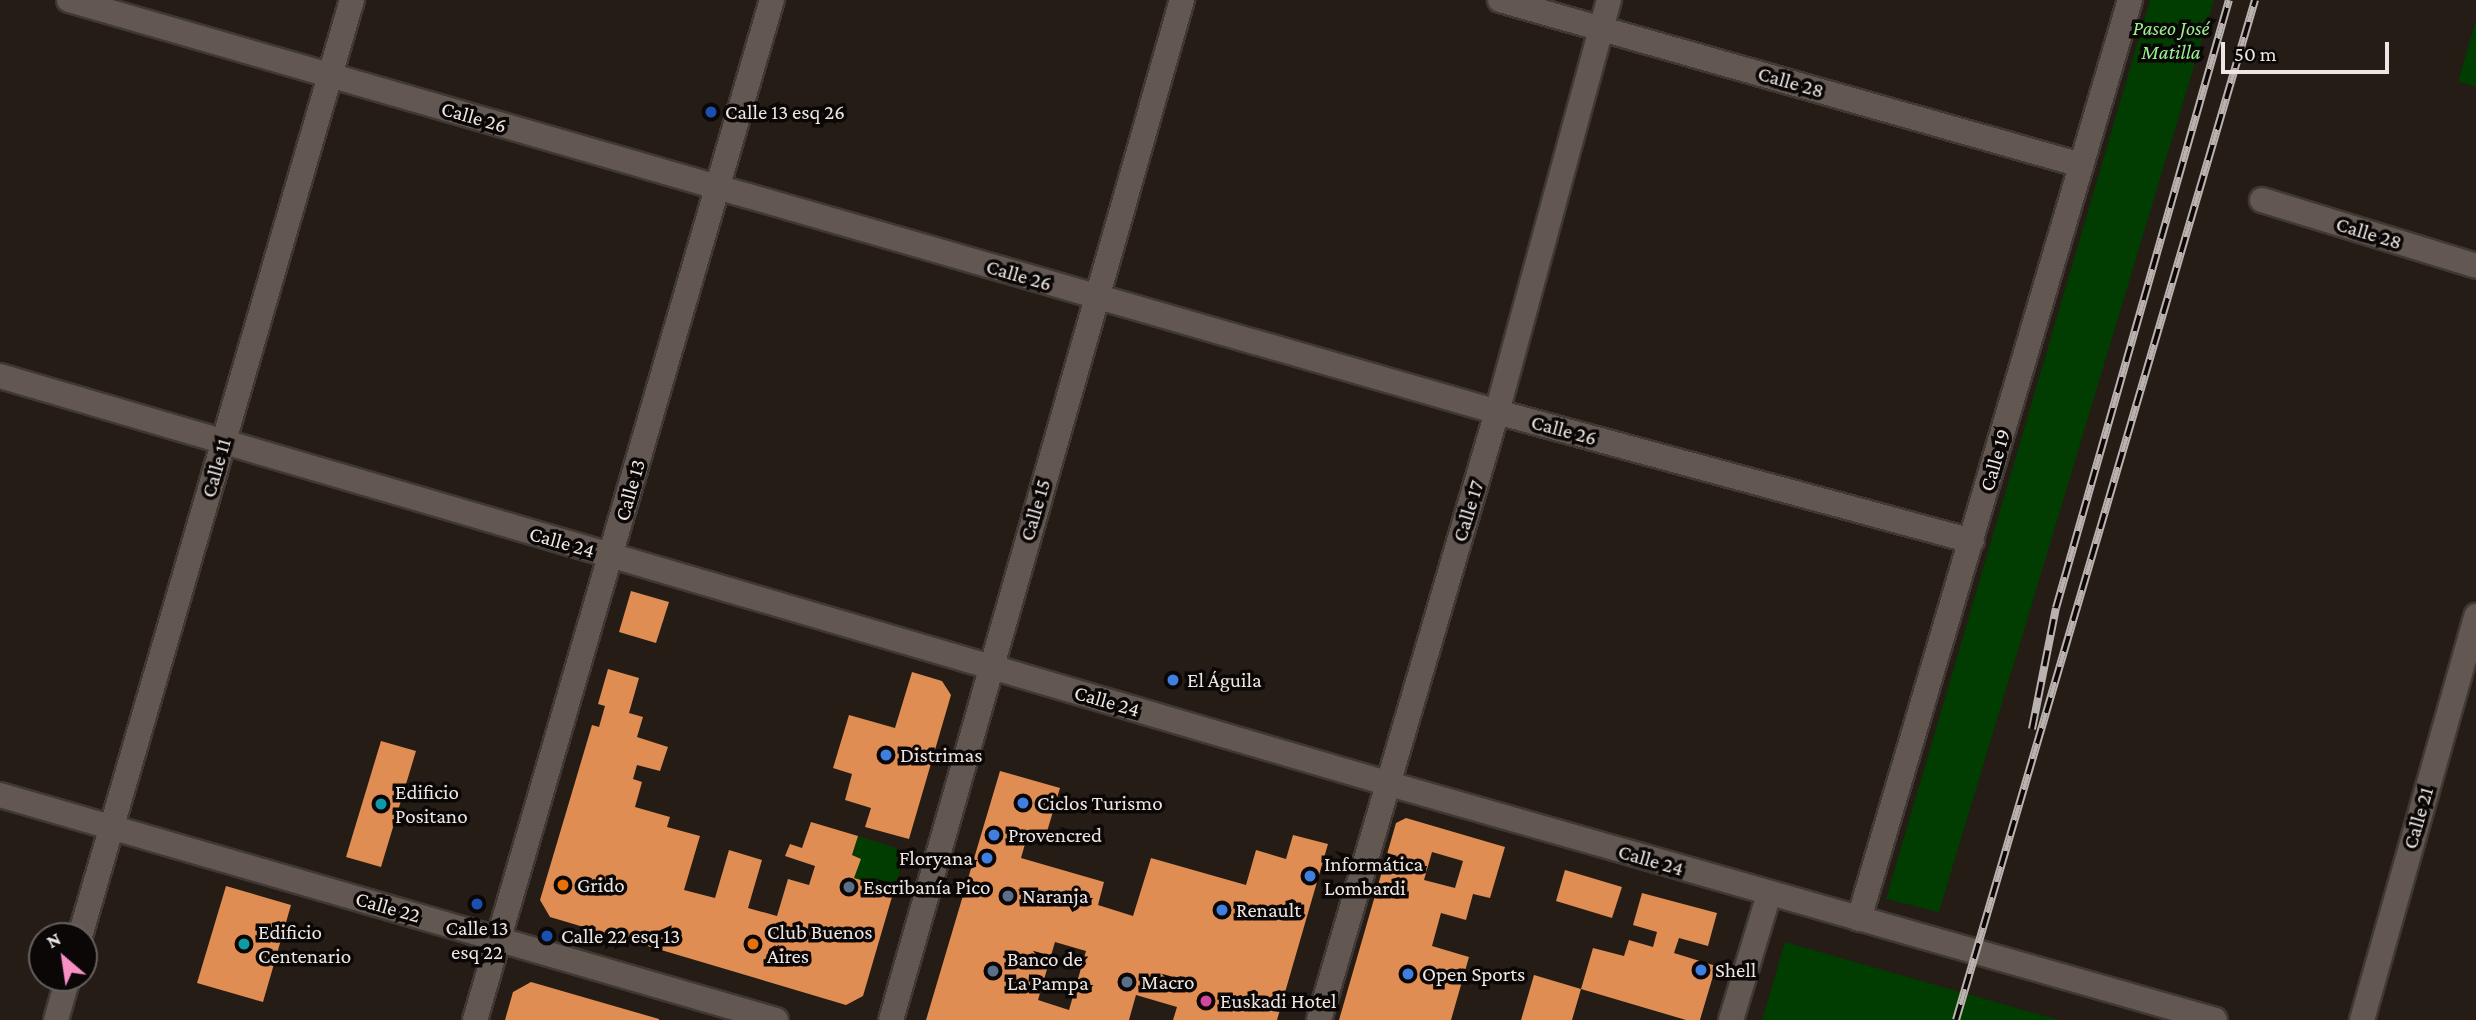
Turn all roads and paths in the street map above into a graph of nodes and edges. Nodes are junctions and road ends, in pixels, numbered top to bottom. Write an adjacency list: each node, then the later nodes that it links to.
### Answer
1 (69, 0): 9 (street, Calle 26)
2 (352, 0): 9 (street, Calle 11)
3 (772, 0): 11 (street, Calle 13)
4 (1182, 0): 14 (street, Calle 15)
5 (1500, 0): 8 (street, Calle 28)
6 (1609, 0): 8 (street, Calle 17)
7 (2130, 0): 10 (street, Calle 19)
8 (1601, 27): 10 (street, Calle 28); 16 (street, Calle 17)
9 (330, 75): 11 (street, Calle 26); 17 (street, Calle 11)
10 (2081, 165): 18 (street, Calle 19)
11 (718, 188): 14 (street, Calle 26); 19 (street, Calle 13)
12 (2262, 200): 13 (street, Calle 28)
13 (2476, 266)
14 (1096, 297): 16 (street, Calle 26); 21 (street, Calle 15)
15 (0, 376): 17 (street, Calle 24)
16 (1497, 412): 18 (street, Calle 26); 23 (street, Calle 17)
17 (223, 444): 19 (street, Calle 24); 25 (street, Calle 11)
18 (1972, 541): 27 (street, Calle 19)
19 (611, 556): 21 (street, Calle 24); 29 (street, Calle 13)
20 (2476, 616): 22 (street, Calle 21)
21 (990, 667): 23 (street, Calle 24); 34 (street, Calle 15)
22 (2465, 692): 38 (street, Calle 21)
23 (1386, 783): 26 (street, Calle 24); 35 (street, Calle 17)
24 (0, 794): 25 (street, Calle 22)
25 (112, 827): 28 (street, Calle 11); 29 (street, Calle 22)
26 (1769, 894): 27 (street, Calle 24); 36 (street)
27 (1859, 919): 37 (street, Calle 24)
28 (84, 922)
29 (499, 940): 32 (street, Calle 13); 33 (street, Calle 22)
30 (64, 992): 31 (street)
31 (56, 1020)
32 (475, 1020)
33 (776, 1020)
34 (891, 1020)
35 (1319, 1020)
36 (1731, 1020)
37 (2215, 1020)
38 (2362, 1020)

